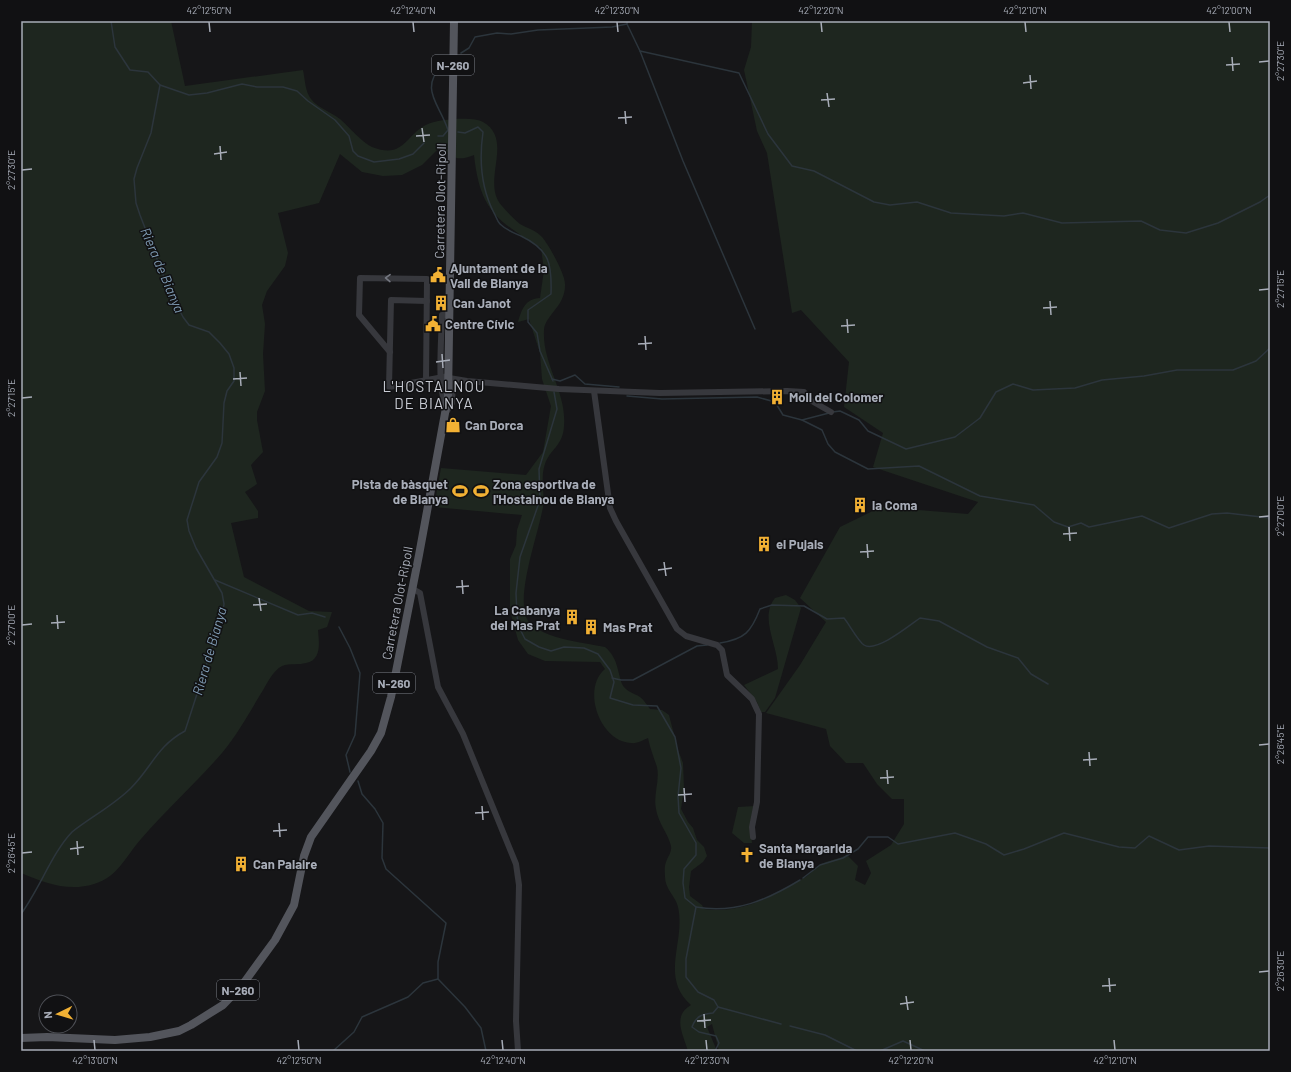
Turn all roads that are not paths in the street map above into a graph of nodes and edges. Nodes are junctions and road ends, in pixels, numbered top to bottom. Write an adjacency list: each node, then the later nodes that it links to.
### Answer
1 (454, 21): 4 (main road, Carretera Olot-Ripoll / N-260)
2 (427, 301): 3 (street); 3 (street, one-way to 3); 5 (street)
3 (390, 352): 5 (street)
4 (447, 379): 5 (street); 6 (street); 8 (main road, Carretera Olot-Ripoll / N-260); 8 (street)
5 (429, 380)
6 (594, 391): 7 (street); 10 (street)
7 (830, 412)
8 (445, 414): 9 (main road, Carretera Olot-Ripoll / N-260)
9 (413, 589): 11 (main road, Carretera Olot-Ripoll / N-260); 12 (street)
10 (753, 837)
11 (21, 1038)
12 (518, 1051)

